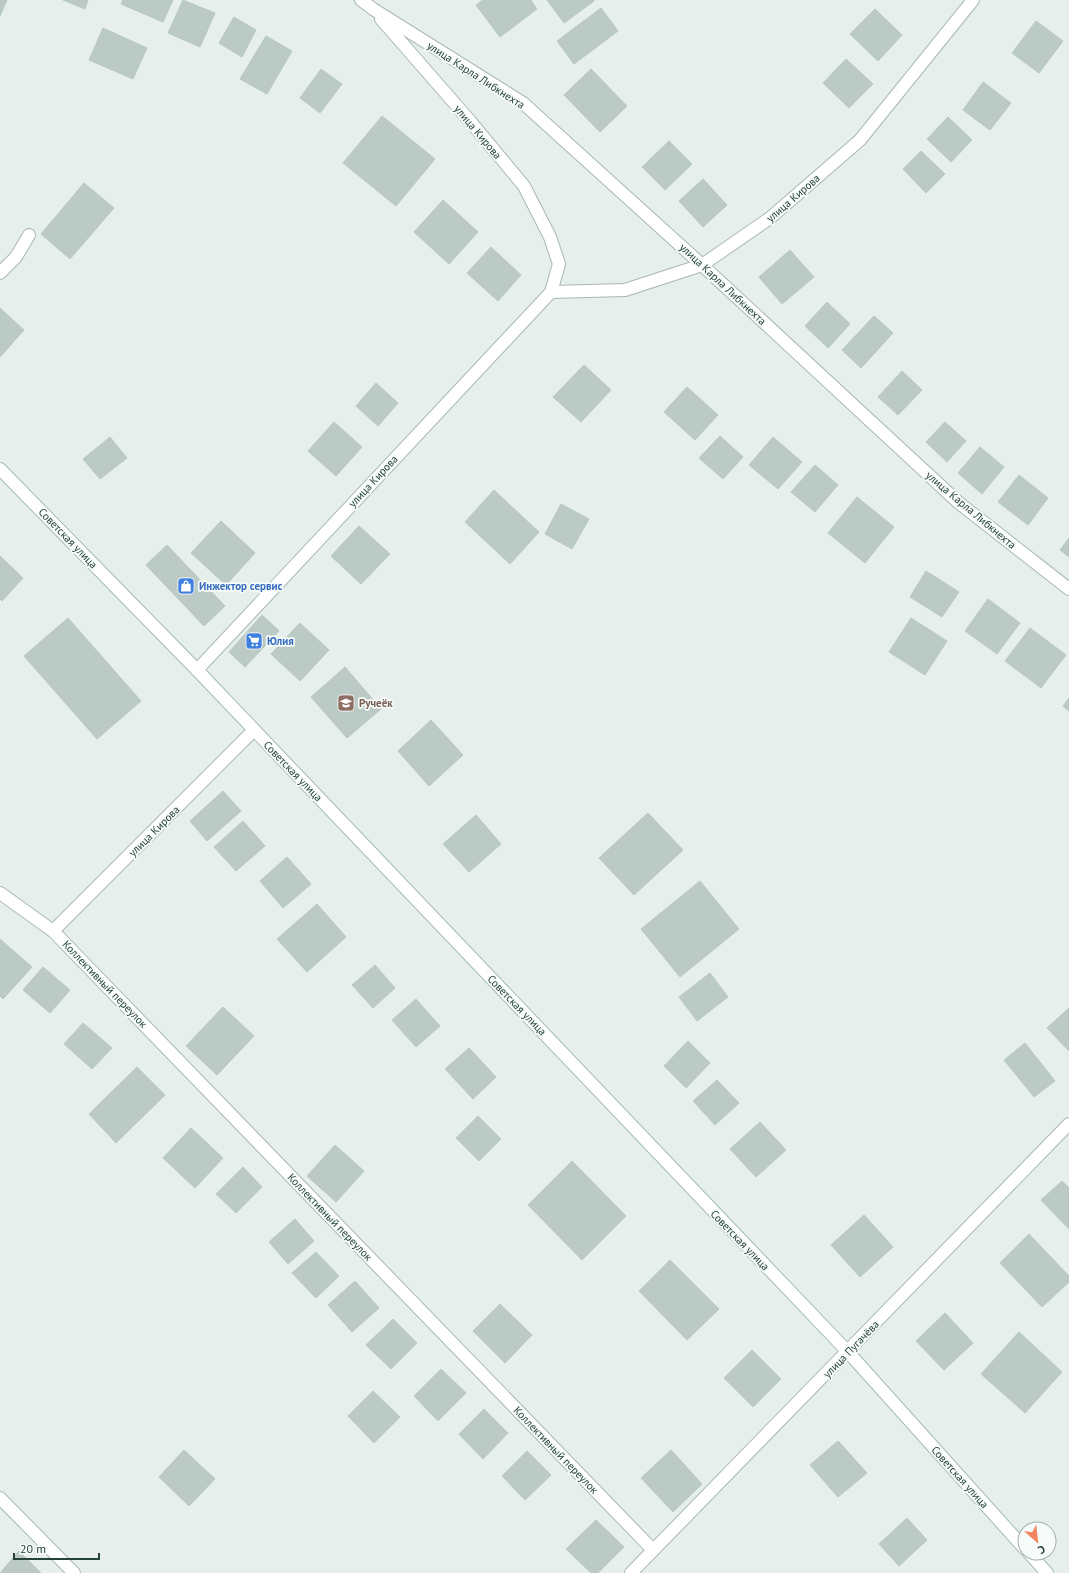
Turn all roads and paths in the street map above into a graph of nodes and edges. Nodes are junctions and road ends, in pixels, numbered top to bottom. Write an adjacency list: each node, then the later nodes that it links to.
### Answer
1 (361, 0): 3 (street, улица Карла Либкнехта)
2 (973, 0): 5 (street, улица Кирова)
3 (373, 9): 5 (street, улица Карла Либкнехта); 7 (street, улица Кирова)
4 (29, 236): 6 (street)
5 (702, 265): 7 (street, улица Кирова); 9 (street, улица Карла Либкнехта)
6 (0, 273)
7 (551, 292): 10 (street, улица Кирова)
8 (0, 469): 10 (street, Советская улица)
9 (1069, 589)
10 (197, 670): 11 (street, Советская улица)
11 (254, 730): 13 (street, улица Кирова); 15 (street, Советская улица)
12 (0, 893): 13 (street, Коллективный переулок)
13 (53, 931): 18 (street, Коллективный переулок)
14 (1069, 1124): 15 (street, улица Пугачёва)
15 (848, 1352): 17 (street, Советская улица); 18 (street, улица Пугачёва)
16 (0, 1498): 20 (street)
17 (1017, 1540)
18 (653, 1550): 21 (street, улица Пугачёва)
19 (1036, 1561): 22 (street)
20 (74, 1573)
21 (631, 1573)
22 (1047, 1573)

